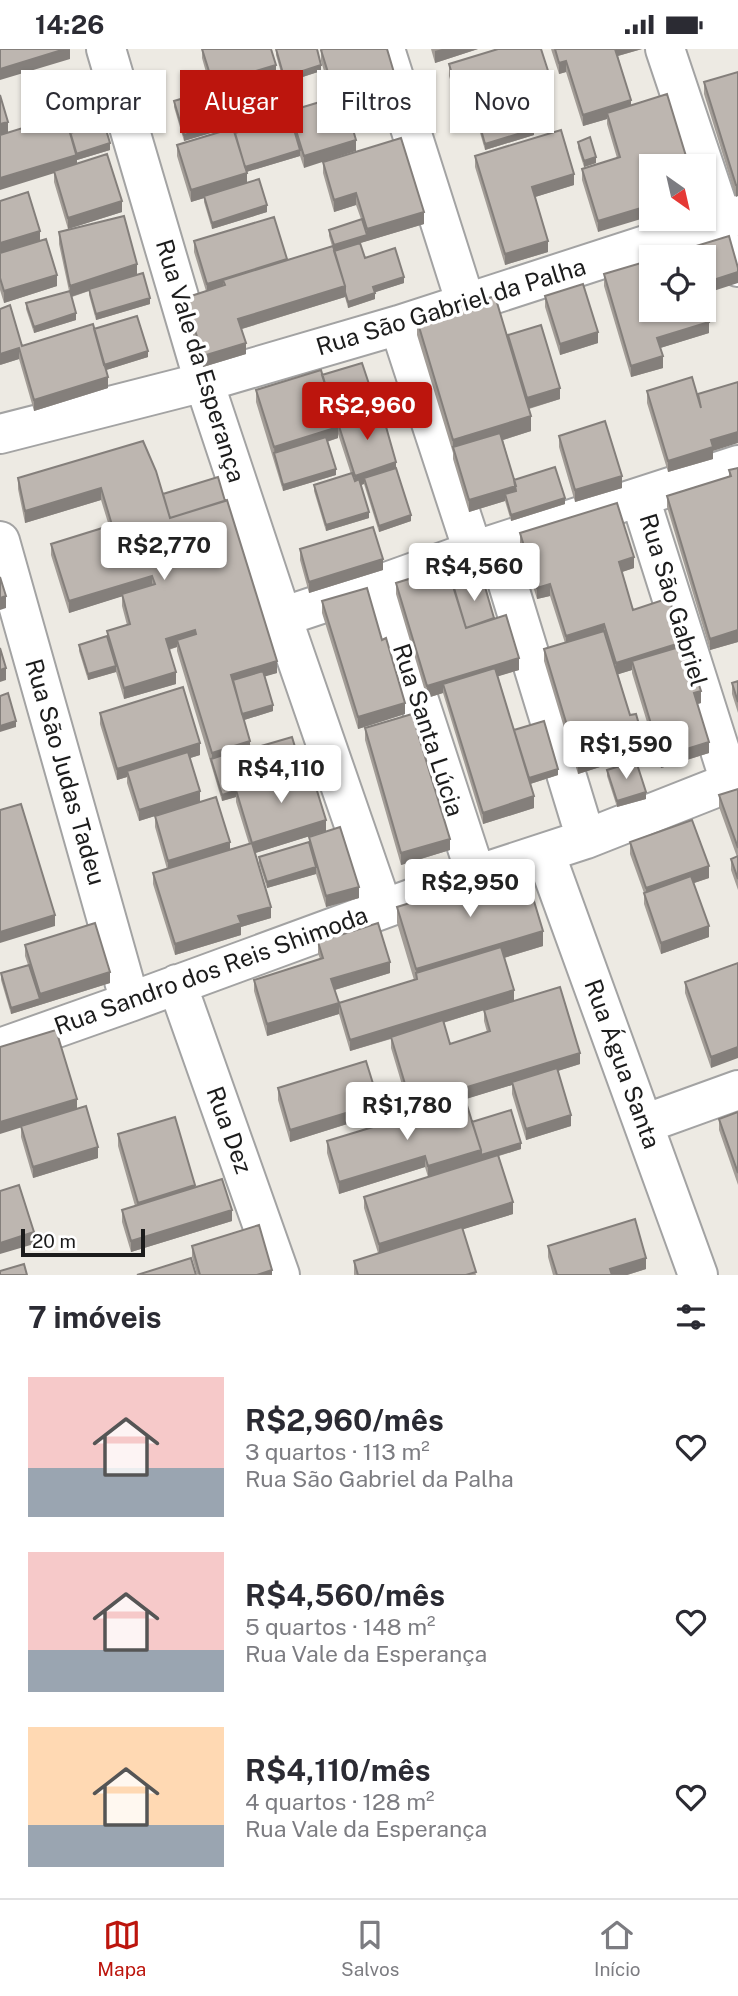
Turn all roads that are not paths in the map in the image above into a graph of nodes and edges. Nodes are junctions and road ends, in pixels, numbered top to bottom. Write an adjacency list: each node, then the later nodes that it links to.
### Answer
1 (106, 49): 8 (street, Rua Vale da Esperança)
2 (385, 49): 6 (street)
3 (665, 49): 4 (street)
4 (731, 218): 5 (street); 6 (street, Rua São Gabriel da Palha)
5 (738, 268)
6 (466, 304): 7 (street, Rua São Gabriel da Palha)
7 (399, 325): 8 (street, Rua São Gabriel da Palha); 13 (street)
8 (204, 382): 9 (street, Rua São Gabriel da Palha); 15 (street, Rua Vale da Esperança)
9 (0, 434)
10 (738, 465): 11 (street)
11 (640, 498): 13 (street); 16 (street, Rua São Gabriel)
12 (0, 541): 22 (street, Rua São Judas Tadeu)
13 (484, 548): 14 (street); 17 (street)
14 (380, 585): 15 (street); 19 (street, Rua Santa Lúcia)
15 (282, 617): 20 (street, Rua Vale da Esperança)
16 (734, 780): 17 (street, Rua Sandro dos Reis Shimoda)
17 (586, 839): 18 (street, Rua Sandro dos Reis Shimoda)
18 (545, 853): 19 (street, Rua Sandro dos Reis Shimoda); 25 (street, Rua Água Santa)
19 (477, 875): 20 (street, Rua Sandro dos Reis Shimoda)
20 (383, 909): 21 (street, Rua Sandro dos Reis Shimoda)
21 (177, 984): 22 (street, Rua Sandro dos Reis Shimoda); 26 (street, Rua Dez)
22 (130, 1002): 23 (street, Rua Sandro dos Reis Shimoda)
23 (0, 1048)
24 (738, 1090): 25 (street)
25 (644, 1124): 27 (street, Rua Água Santa)
26 (280, 1275)
27 (698, 1275)

